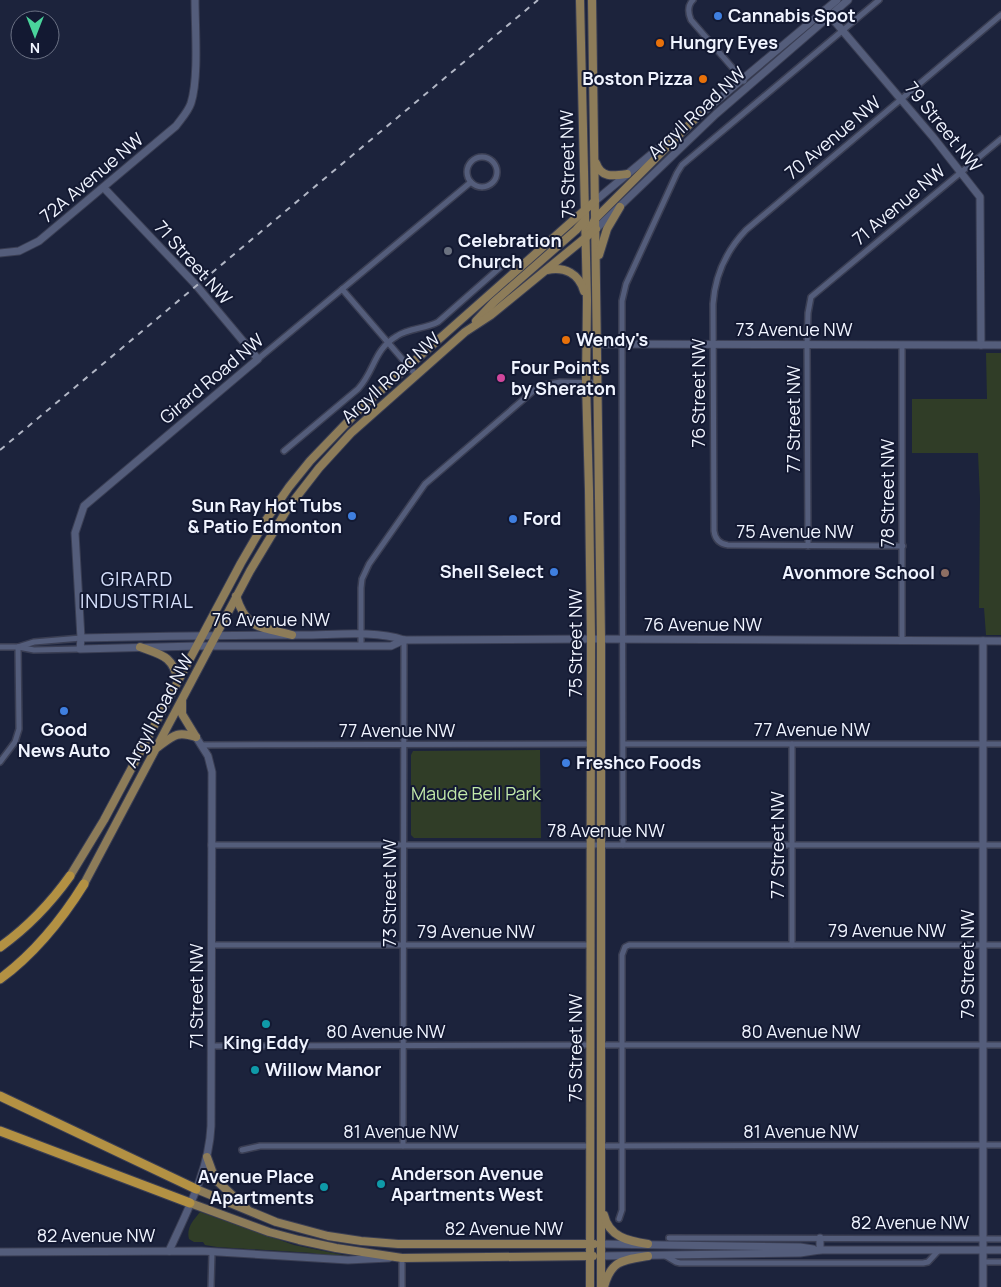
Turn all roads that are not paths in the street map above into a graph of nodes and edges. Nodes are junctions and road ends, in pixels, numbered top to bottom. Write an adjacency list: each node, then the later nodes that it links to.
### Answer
1 (195, 0): 19 (street, 72A Avenue NW)
2 (580, 0): 22 (main road, 75 Street NW)
3 (592, 0): 15 (main road, 75 Street NW)
4 (694, 0): 11 (street)
5 (837, 0): 8 (street, Argyll Road NW)
6 (848, 0): 8 (street, Argyll Road NW)
7 (879, 0): 10 (street, Argyll Road NW)
8 (828, 12): 10 (street, 79 Street NW); 11 (street, Argyll Road NW)
9 (1001, 15): 12 (street, 70 Avenue NW)
10 (843, 30): 12 (street, 79 Street NW); 39 (street, Argyll Road NW)
11 (745, 83): 13 (street, Argyll Road NW); 21 (street, Argyll Road NW)
12 (901, 99): 16 (street, 79 Street NW); 27 (street, 70 Avenue NW)
13 (699, 115): 17 (street, Argyll Road NW); 23 (main road)
14 (1001, 139): 16 (street, 71 Avenue NW)
15 (594, 159): 17 (main road); 20 (main road, 75 Street NW)
16 (960, 172): 33 (street, 71 Avenue NW); 43 (street, 79 Street NW)
17 (627, 174): 20 (street, Argyll Road NW)
18 (471, 182): 18 (street); 32 (street, Girard Road NW)
19 (104, 188): 28 (street, 72A Avenue NW); 45 (street, 71 Street NW)
20 (595, 200): 22 (main road, Argyll Road NW); 23 (main road, 75 Street NW); 24 (main road)
21 (620, 207): 25 (street, Argyll Road NW); 29 (main road)
22 (584, 211): 24 (main road, 75 Street NW); 30 (main road, Argyll Road NW)
23 (595, 219): 25 (main road, 75 Street NW); 26 (main road)
24 (584, 221): 26 (main road, 75 Street NW); 35 (main road)
25 (596, 229): 26 (main road, Argyll Road NW); 29 (main road, 75 Street NW)
26 (585, 238): 31 (main road, Argyll Road NW); 34 (main road, 75 Street NW)
27 (732, 246): 40 (street, 76 Street NW)
28 (0, 253)
29 (597, 264): 38 (main road, 75 Street NW)
30 (519, 268): 36 (street, Argyll Road NW); 46 (main road, Argyll Road NW)
31 (545, 271): 34 (main road); 35 (main road, Argyll Road NW)
32 (342, 289): 36 (street); 45 (street, Girard Road NW)
33 (814, 294): 41 (street, 77 Street NW)
34 (587, 300): 37 (main road, 75 Street NW)
35 (465, 332): 47 (main road, Argyll Road NW)
36 (388, 342): 46 (street); 50 (street, Argyll Road NW)
37 (586, 344): 38 (street, 73 Avenue NW); 48 (main road, 75 Street NW)
38 (598, 344): 39 (street, 73 Avenue NW); 49 (main road, 75 Street NW)
39 (622, 344): 40 (street, 73 Avenue NW); 62 (street)
40 (713, 344): 41 (street, 73 Avenue NW); 51 (street, 76 Street NW)
41 (807, 345): 42 (street, 73 Avenue NW); 52 (street, 77 Street NW)
42 (902, 345): 43 (street, 73 Avenue NW); 53 (street, 78 Street NW)
43 (981, 345): 44 (street, 73 Avenue NW)
44 (1001, 345)
45 (258, 359): 59 (street, Girard Road NW)
46 (409, 366): 47 (street); 56 (main road, Argyll Road NW)
47 (416, 375): 54 (main road, Argyll Road NW)
48 (586, 383): 49 (street); 58 (street); 60 (main road, 75 Street NW)
49 (598, 383): 61 (main road, 75 Street NW)
50 (284, 451)
51 (719, 542): 52 (street, 75 Avenue NW)
52 (808, 546): 53 (street, 75 Avenue NW)
53 (902, 546): 64 (street, 78 Street NW)
54 (236, 596): 55 (main road, Argyll Road NW); 57 (main road)
55 (216, 634): 56 (street, 76 Avenue NW); 57 (street, 76 Avenue NW); 68 (main road, Argyll Road NW)
56 (203, 635): 59 (street, 76 Avenue NW); 67 (main road, Argyll Road NW)
57 (292, 635): 58 (street, 76 Avenue NW)
58 (361, 635): 63 (street, 76 Avenue NW); 69 (street)
59 (82, 638): 70 (street, 76 Avenue NW); 73 (street, Girard Road NW)
60 (591, 639): 61 (street, 76 Avenue NW); 63 (street, 76 Avenue NW); 77 (main road, 75 Street NW)
61 (601, 639): 62 (street, 76 Avenue NW); 89 (main road, 75 Street NW)
62 (624, 639): 64 (street, 76 Avenue NW); 78 (street)
63 (404, 640): 69 (street, 76 Avenue NW); 83 (street, 73 Street NW)
64 (902, 641): 65 (street, 76 Avenue NW)
65 (983, 641): 66 (street, 76 Avenue NW); 80 (street, 79 Street NW)
66 (1001, 641)
67 (197, 646): 68 (street, 76 Avenue NW); 72 (street, 76 Avenue NW); 74 (main road, Argyll Road NW)
68 (210, 646): 69 (street, 76 Avenue NW); 75 (main road, Argyll Road NW)
69 (361, 646)
70 (18, 647): 71 (street, 76 Avenue NW); 73 (street, 76 Avenue NW); 85 (street)
71 (0, 648)
72 (140, 648): 73 (street, 76 Avenue NW); 74 (main road)
73 (80, 649)
74 (178, 681): 94 (main road, Argyll Road NW)
75 (182, 698): 76 (main road); 84 (main road, Argyll Road NW)
76 (196, 737): 82 (street, 71 Street NW); 84 (main road)
77 (591, 744): 83 (street, 77 Avenue NW); 88 (main road, 75 Street NW)
78 (624, 744): 79 (street, 77 Avenue NW); 90 (street)
79 (792, 744): 80 (street, 77 Avenue NW); 91 (street, 77 Street NW)
80 (983, 744): 81 (street, 77 Avenue NW); 92 (street, 79 Street NW)
81 (1001, 744)
82 (202, 745): 83 (street, 77 Avenue NW); 86 (street, 71 Street NW)
83 (404, 745): 87 (street, 73 Street NW)
84 (156, 749): 95 (main road, Argyll Road NW)
85 (0, 762)
86 (212, 845): 87 (street, 78 Avenue NW); 96 (street, 71 Street NW)
87 (404, 845): 88 (street, 78 Avenue NW); 101 (street, 73 Street NW)
88 (591, 845): 89 (street, 78 Avenue NW); 97 (main road, 75 Street NW)
89 (601, 845): 90 (street, 78 Avenue NW); 105 (main road, 75 Street NW)
90 (623, 845): 91 (street, 78 Avenue NW)
91 (792, 845): 92 (street, 78 Avenue NW); 98 (street, 77 Street NW)
92 (983, 845): 93 (street, 78 Avenue NW); 99 (street, 79 Street NW)
93 (1001, 845)
94 (70, 876): 102 (highway)
95 (84, 884): 103 (highway)
96 (212, 945): 101 (street, 79 Avenue NW); 109 (street, 71 Street NW)
97 (591, 945): 101 (street, 79 Avenue NW); 104 (main road, 75 Street NW)
98 (792, 945): 99 (street, 79 Avenue NW); 106 (street, 79 Avenue NW)
99 (983, 945): 100 (street, 79 Avenue NW); 107 (street, 79 Street NW)
100 (1001, 945)
101 (404, 946): 110 (street, 73 Street NW)
102 (0, 947)
103 (0, 979)
104 (591, 1045): 110 (street, 80 Avenue NW); 116 (main road, 75 Street NW)
105 (601, 1045): 106 (street, 80 Avenue NW); 117 (main road, 75 Street NW)
106 (622, 1045): 107 (street, 80 Avenue NW); 118 (street)
107 (983, 1045): 108 (street, 80 Avenue NW); 113 (street, 79 Street NW)
108 (1001, 1045)
109 (211, 1046): 110 (street, 80 Avenue NW); 120 (street, 71 Street NW)
110 (404, 1046): 115 (street, 73 Street NW)
111 (0, 1096): 121 (highway)
112 (0, 1131): 123 (highway)
113 (982, 1145): 114 (street, 81 Avenue NW); 118 (street, 81 Avenue NW); 128 (street, 79 Street NW)
114 (1001, 1145)
115 (403, 1146): 116 (street, 81 Avenue NW); 119 (street, 81 Avenue NW)
116 (591, 1146): 130 (main road, 75 Street NW)
117 (601, 1146): 118 (street, 81 Avenue NW); 122 (main road, 75 Street NW)
118 (622, 1146): 125 (street)
119 (242, 1150)
120 (207, 1157): 121 (street, 71 Street NW); 124 (main road)
121 (196, 1189): 123 (street, 71 Street NW); 124 (main road, 82 Avenue NW)
122 (601, 1196): 131 (main road, 75 Street NW); 132 (main road)
123 (190, 1203): 137 (street, 71 Street NW); 144 (main road, 82 Avenue NW)
124 (253, 1214): 130 (main road, 82 Avenue NW)
125 (619, 1218)
126 (669, 1238): 127 (street, 82 Avenue NW)
127 (820, 1238): 128 (street, 82 Avenue NW); 133 (street)
128 (983, 1239): 129 (street, 82 Avenue NW); 135 (street, 79 Street NW)
129 (1001, 1239)
130 (590, 1244): 131 (main road, 82 Avenue NW); 140 (main road, 75 Street NW)
131 (601, 1244): 132 (street, 82 Avenue NW); 141 (main road, 75 Street NW)
132 (648, 1244): 133 (street, 82 Avenue NW)
133 (820, 1250): 134 (street, 82 Avenue NW); 143 (street, 82 Avenue NW)
134 (939, 1250): 135 (street, 82 Avenue NW); 143 (street, 82 Avenue NW)
135 (983, 1250): 136 (street, 82 Avenue NW); 145 (street, 79 Street NW)
136 (1001, 1250)
137 (169, 1251): 138 (street, 82 Avenue NW); 139 (street, 82 Avenue NW)
138 (0, 1252)
139 (212, 1252): 144 (street, 82 Avenue NW); 147 (street)
140 (590, 1256): 141 (main road, 82 Avenue NW); 144 (main road, 82 Avenue NW); 149 (main road, 75 Street NW)
141 (601, 1256): 142 (street, 82 Avenue NW); 150 (main road, 75 Street NW)
142 (648, 1256): 143 (street, 82 Avenue NW); 150 (main road)
143 (666, 1256)
144 (402, 1258): 148 (street)
145 (983, 1262): 146 (street); 151 (street, 79 Street NW)
146 (1001, 1262)
147 (211, 1287)
148 (402, 1287)
149 (590, 1287)
150 (602, 1287)
151 (983, 1287)

